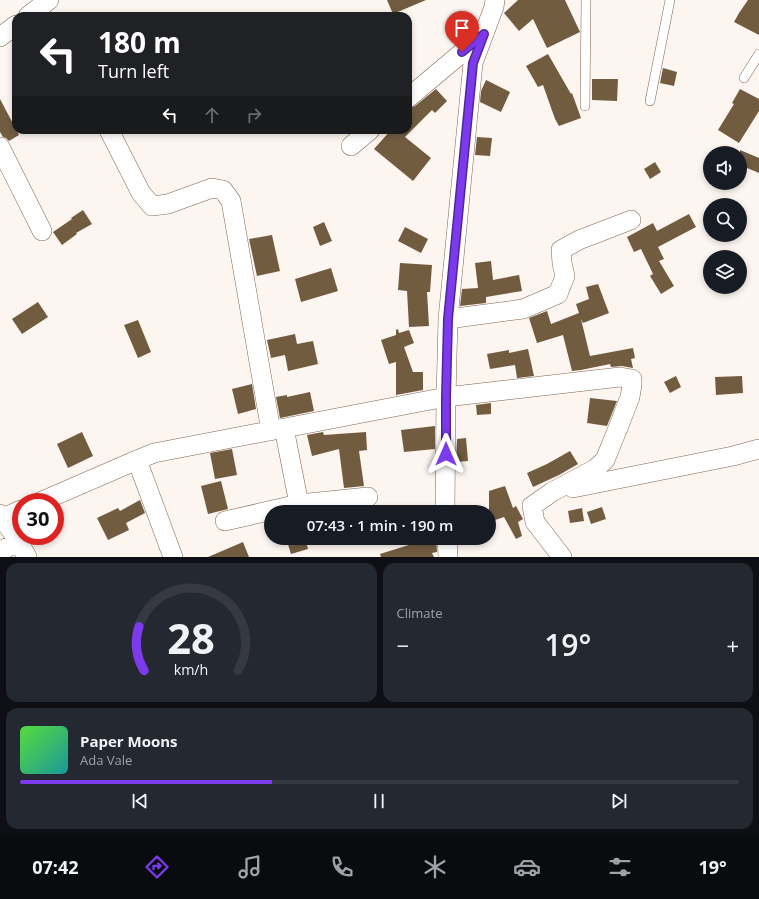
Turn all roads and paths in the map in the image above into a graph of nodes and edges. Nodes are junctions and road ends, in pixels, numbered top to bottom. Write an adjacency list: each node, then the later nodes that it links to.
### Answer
1 (495, 0): 7 (street)
2 (586, 0): 13 (lane)
3 (670, 0): 12 (lane)
4 (47, 7): 5 (street)
5 (36, 12)
6 (12, 28): 8 (street)
7 (484, 34): 11 (street); 20 (street)
8 (0, 37)
9 (759, 54): 10 (lane)
10 (744, 78)
11 (412, 95)
12 (650, 101)
13 (585, 106)
14 (111, 134): 22 (street)
15 (365, 134): 16 (street)
16 (351, 146)
17 (0, 147): 19 (street)
18 (631, 220): 20 (street)
19 (42, 231)
20 (448, 319): 21 (street)
21 (446, 397): 22 (street); 25 (street); 29 (street)
22 (277, 430): 24 (street); 28 (street)
23 (759, 449): 25 (street)
24 (137, 460): 26 (street); 36 (street)
25 (552, 492): 38 (street)
26 (61, 493)
27 (368, 497): 28 (street)
28 (299, 504): 32 (street)
29 (445, 505)
30 (12, 513): 31 (street)
31 (1, 516): 34 (street)
32 (225, 521)
33 (447, 545): 37 (street)
34 (23, 549): 35 (street)
35 (0, 552)
36 (173, 557)
37 (448, 557)
38 (562, 557)

